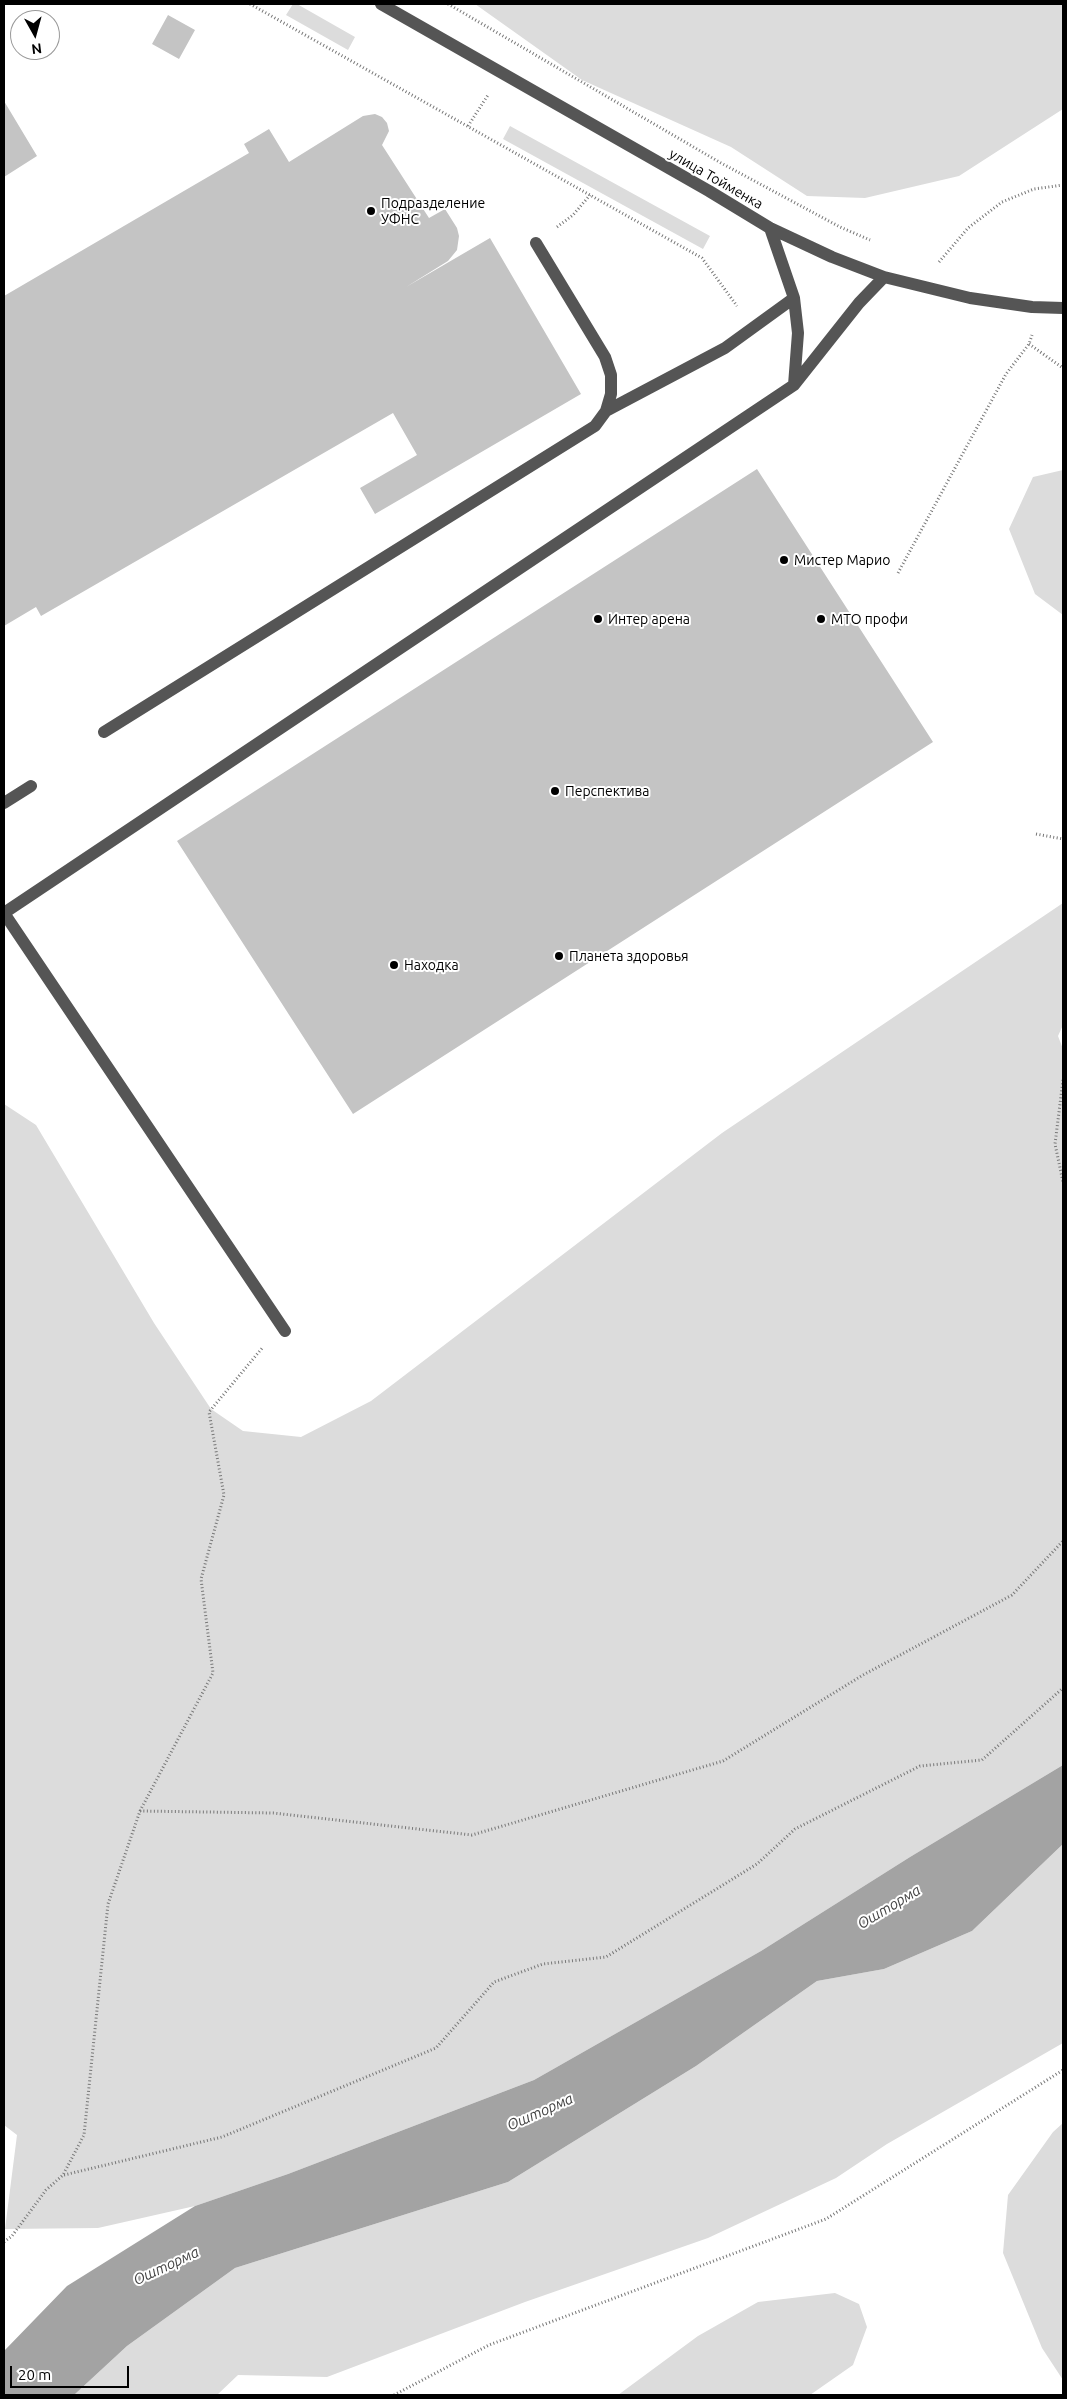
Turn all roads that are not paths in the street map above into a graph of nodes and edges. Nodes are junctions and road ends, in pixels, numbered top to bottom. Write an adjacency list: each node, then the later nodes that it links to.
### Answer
1 (381, 4): 2 (street, улица Тойменка)
2 (770, 228): 4 (street, улица Тойменка); 5 (street)
3 (536, 243): 8 (street)
4 (884, 277): 6 (street, улица Тойменка); 7 (street)
5 (794, 298): 7 (street); 8 (street)
6 (1063, 308)
7 (794, 385): 12 (street)
8 (606, 411): 9 (street)
9 (104, 732)
10 (31, 786): 11 (street)
11 (4, 803)
12 (4, 913): 13 (street)
13 (285, 1331)

